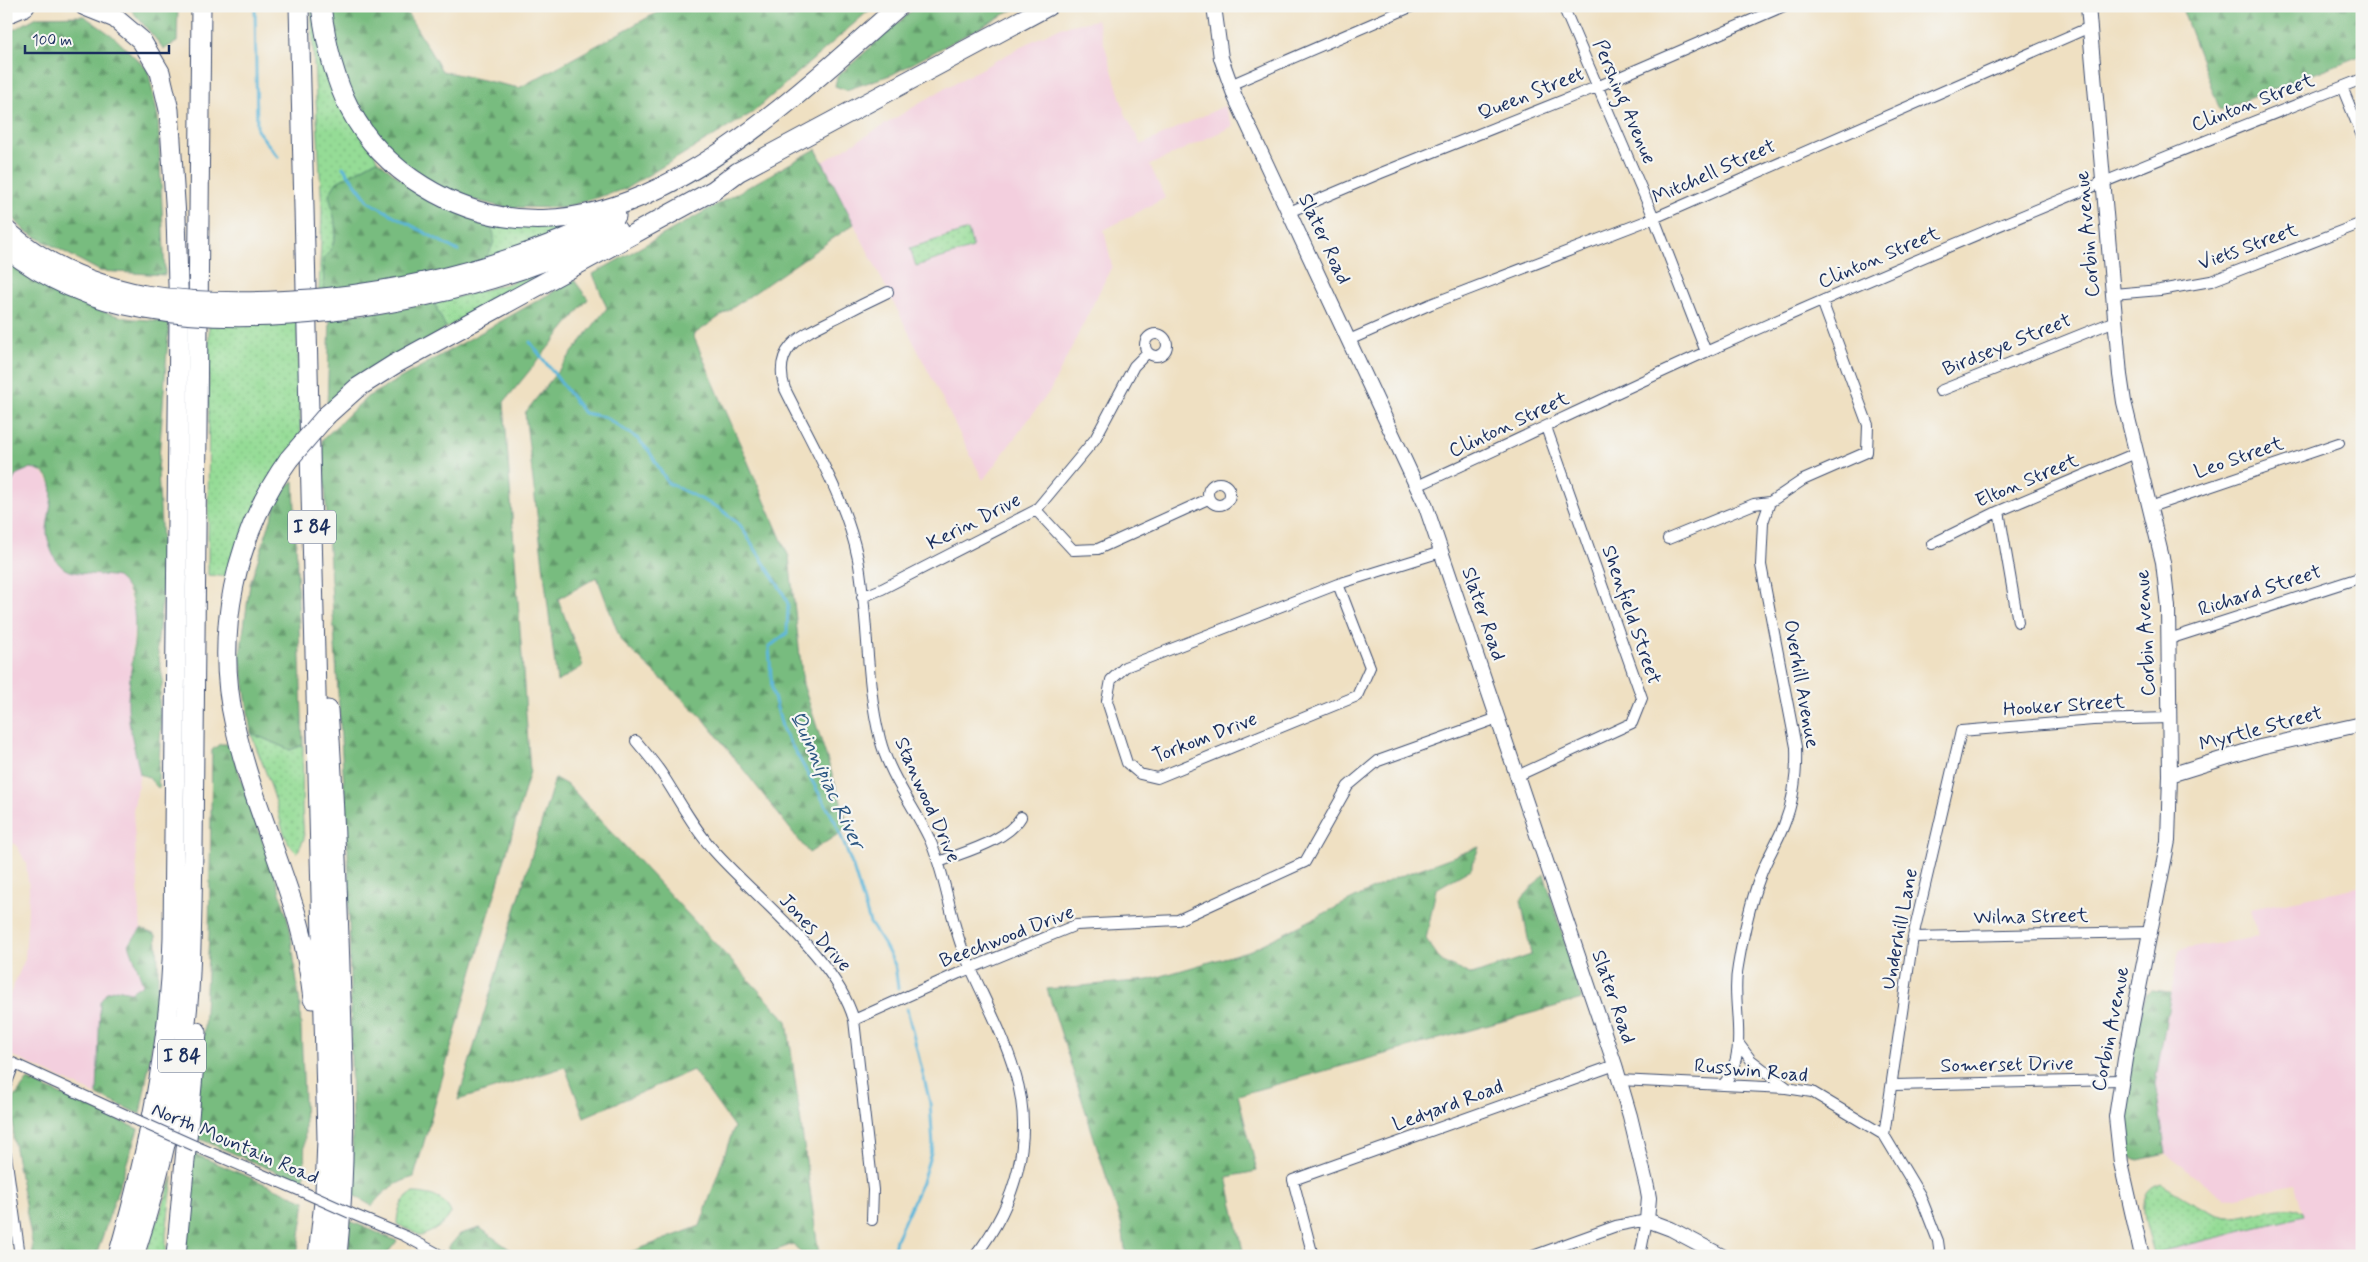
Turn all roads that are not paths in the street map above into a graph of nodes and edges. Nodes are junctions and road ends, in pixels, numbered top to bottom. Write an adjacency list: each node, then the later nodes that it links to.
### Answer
1 (25, 6): 13 (highway)
2 (85, 6): 85 (highway)
3 (201, 6): 64 (highway, I 84)
4 (299, 6): 53 (highway, I 84)
5 (321, 6): 22 (highway)
6 (899, 6): 22 (highway)
7 (1048, 6): 20 (highway)
8 (1214, 6): 16 (main road, Slater Road)
9 (1413, 6): 16 (street)
10 (1563, 6): 17 (street, Pershing Avenue)
11 (1784, 6): 17 (street, Queen Street)
12 (2088, 6): 14 (main road, Corbin Avenue)
13 (6, 14)
14 (2090, 27): 21 (main road, Corbin Avenue); 24 (street, Mitchell Street)
15 (2362, 79): 18 (street, Clinton Street)
16 (1230, 84): 23 (main road, Slater Road)
17 (1599, 86): 23 (street, Queen Street); 24 (street, Pershing Avenue)
18 (2342, 87): 19 (street); 21 (street, Clinton Street)
19 (2362, 136)
20 (738, 172): 32 (highway); 71 (highway, bridge)
21 (2103, 182): 29 (main road, Corbin Avenue); 30 (street, Clinton Street)
22 (670, 184): 32 (highway)
23 (1289, 212): 34 (main road, Slater Road)
24 (1654, 218): 34 (street, Mitchell Street); 35 (street, Pershing Avenue)
25 (2362, 223): 29 (street, Viets Street)
26 (6, 230): 31 (highway)
27 (6, 248): 31 (highway)
28 (888, 292): 52 (street, Stanwood Drive)
29 (2113, 294): 33 (main road, Corbin Avenue)
30 (1822, 301): 35 (street, Clinton Street); 43 (street)
31 (145, 302): 32 (highway, bridge)
32 (333, 304)
33 (2115, 321): 37 (street, Birdseye Street); 40 (main road, Corbin Avenue)
34 (1349, 340): 41 (main road, Slater Road)
35 (1706, 352): 38 (street, Clinton Street)
36 (1148, 353): 45 (street, Kerin Drive)
37 (1940, 391)
38 (1546, 427): 41 (street, Clinton Street); 62 (street, Shenfield Street)
39 (2339, 443): 44 (street, Leo Street)
40 (2136, 453): 44 (main road, Corbin Avenue); 46 (street, Elton Street)
41 (1417, 486): 49 (main road, Slater Road)
42 (1208, 499): 45 (street)
43 (1770, 502): 47 (street); 70 (street, Overhill Avenue)
44 (2150, 507): 55 (main road, Corbin Avenue)
45 (1036, 510): 52 (street, Kerin Drive)
46 (1998, 511): 48 (street, Elton Street); 54 (street)
47 (1668, 539)
48 (1932, 544)
49 (1441, 552): 51 (street, Torkom Drive); 56 (main road, Slater Road)
50 (2362, 577): 55 (street, Richard Street)
51 (1338, 584): 51 (street, Torkom Drive)
52 (862, 597): 65 (street, Stanwood Drive)
53 (314, 622): 71 (highway, I 84); 89 (highway)
54 (2018, 622)
55 (2169, 639): 57 (main road, Corbin Avenue)
56 (1498, 718): 62 (main road, Slater Road); 68 (street, Beechwood Drive)
57 (2169, 718): 59 (street, Hooker Street); 61 (main road, Corbin Avenue)
58 (2362, 724): 61 (main road, Myrtle Street)
59 (1961, 731): 67 (street, Underhill Lane)
60 (636, 741): 69 (street, Jones Drive)
61 (2170, 775): 66 (main road, Corbin Avenue)
62 (1517, 776): 73 (main road, Slater Road)
63 (1021, 817): 65 (street)
64 (194, 850): 86 (highway, I 84); 87 (highway)
65 (939, 862): 68 (street, Stanwood Drive)
66 (2150, 932): 67 (street, Wilna Street); 75 (main road, Corbin Avenue)
67 (1913, 937): 78 (street, Underhill Lane)
68 (971, 968): 69 (street, Beechwood Drive); 91 (street, Stanwood Drive)
69 (854, 1020): 82 (street, Jones Drive)
70 (1739, 1044): 76 (street, Overhill Avenue); 79 (street)
71 (324, 1049): 88 (highway, I 84)
72 (10, 1062): 77 (street); 90 (street, North Mountain Road, bridge)
73 (1614, 1065): 74 (main road, Slater Road); 92 (street, Ledyard Road)
74 (1619, 1080): 76 (street, Russwin Road); 83 (main road, Slater Road)
75 (2121, 1080): 78 (street, Somerset Drive); 97 (main road, Corbin Avenue)
76 (1724, 1084): 79 (street, Russwin Road)
77 (6, 1085)
78 (1893, 1085): 80 (street, Underhill Lane)
79 (1786, 1088): 80 (street, Russwin Road)
80 (1884, 1136): 96 (street, Russwin Road)
81 (6, 1155): 84 (street)
82 (872, 1220)
83 (1647, 1220): 93 (street); 94 (street, Slater Road); 95 (main road)
84 (20, 1256)
85 (118, 1256)
86 (134, 1256)
87 (176, 1256)
88 (318, 1256)
89 (337, 1256)
90 (442, 1256)
91 (975, 1256)
92 (1313, 1256)
93 (1533, 1256)
94 (1640, 1256)
95 (1722, 1256)
96 (1940, 1256)
97 (2142, 1256)

